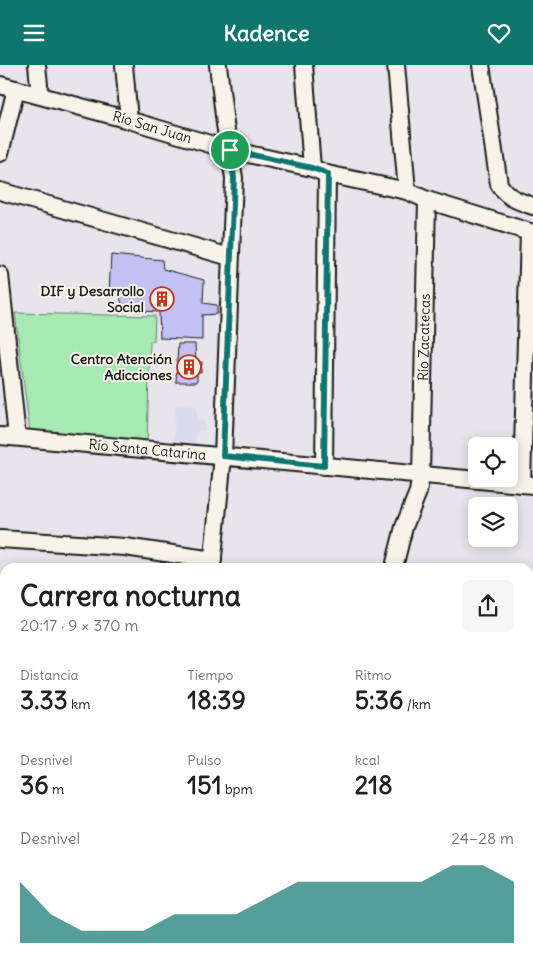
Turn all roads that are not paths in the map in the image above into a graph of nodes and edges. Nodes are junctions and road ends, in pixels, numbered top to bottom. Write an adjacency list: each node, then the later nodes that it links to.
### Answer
1 (37, 65): 9 (street)
2 (124, 65): 10 (street)
3 (218, 65): 11 (street)
4 (304, 65): 13 (street)
5 (396, 65): 16 (street)
6 (481, 65): 18 (street)
7 (0, 85): 8 (street, Río San Juan)
8 (16, 89): 9 (street, Río San Juan); 12 (street)
9 (40, 95): 10 (street, Río San Juan)
10 (129, 120): 11 (street, Río San Juan)
11 (230, 150): 13 (street, Río San Juan); 20 (street)
12 (0, 153)
13 (312, 168): 14 (street, Río San Juan)
14 (328, 174): 16 (street, Río San Juan); 25 (street)
15 (0, 191): 20 (street)
16 (407, 191): 17 (street, Río San Juan)
17 (427, 200): 19 (street, Río San Juan); 26 (street, Río Zacatecas)
18 (533, 205)
19 (531, 233): 27 (street)
20 (230, 257): 24 (street)
21 (0, 275): 23 (street)
22 (0, 436): 23 (street, Río Santa Catarina)
23 (17, 437): 24 (street, Río Santa Catarina)
24 (223, 456): 25 (street, Río Santa Catarina); 30 (street)
25 (324, 466): 26 (street, Río Santa Catarina)
26 (421, 475): 27 (street, Río Santa Catarina); 31 (street, Río Zacatecas)
27 (527, 484)
28 (0, 539): 29 (street)
29 (207, 563)
30 (212, 563)
31 (395, 563)

